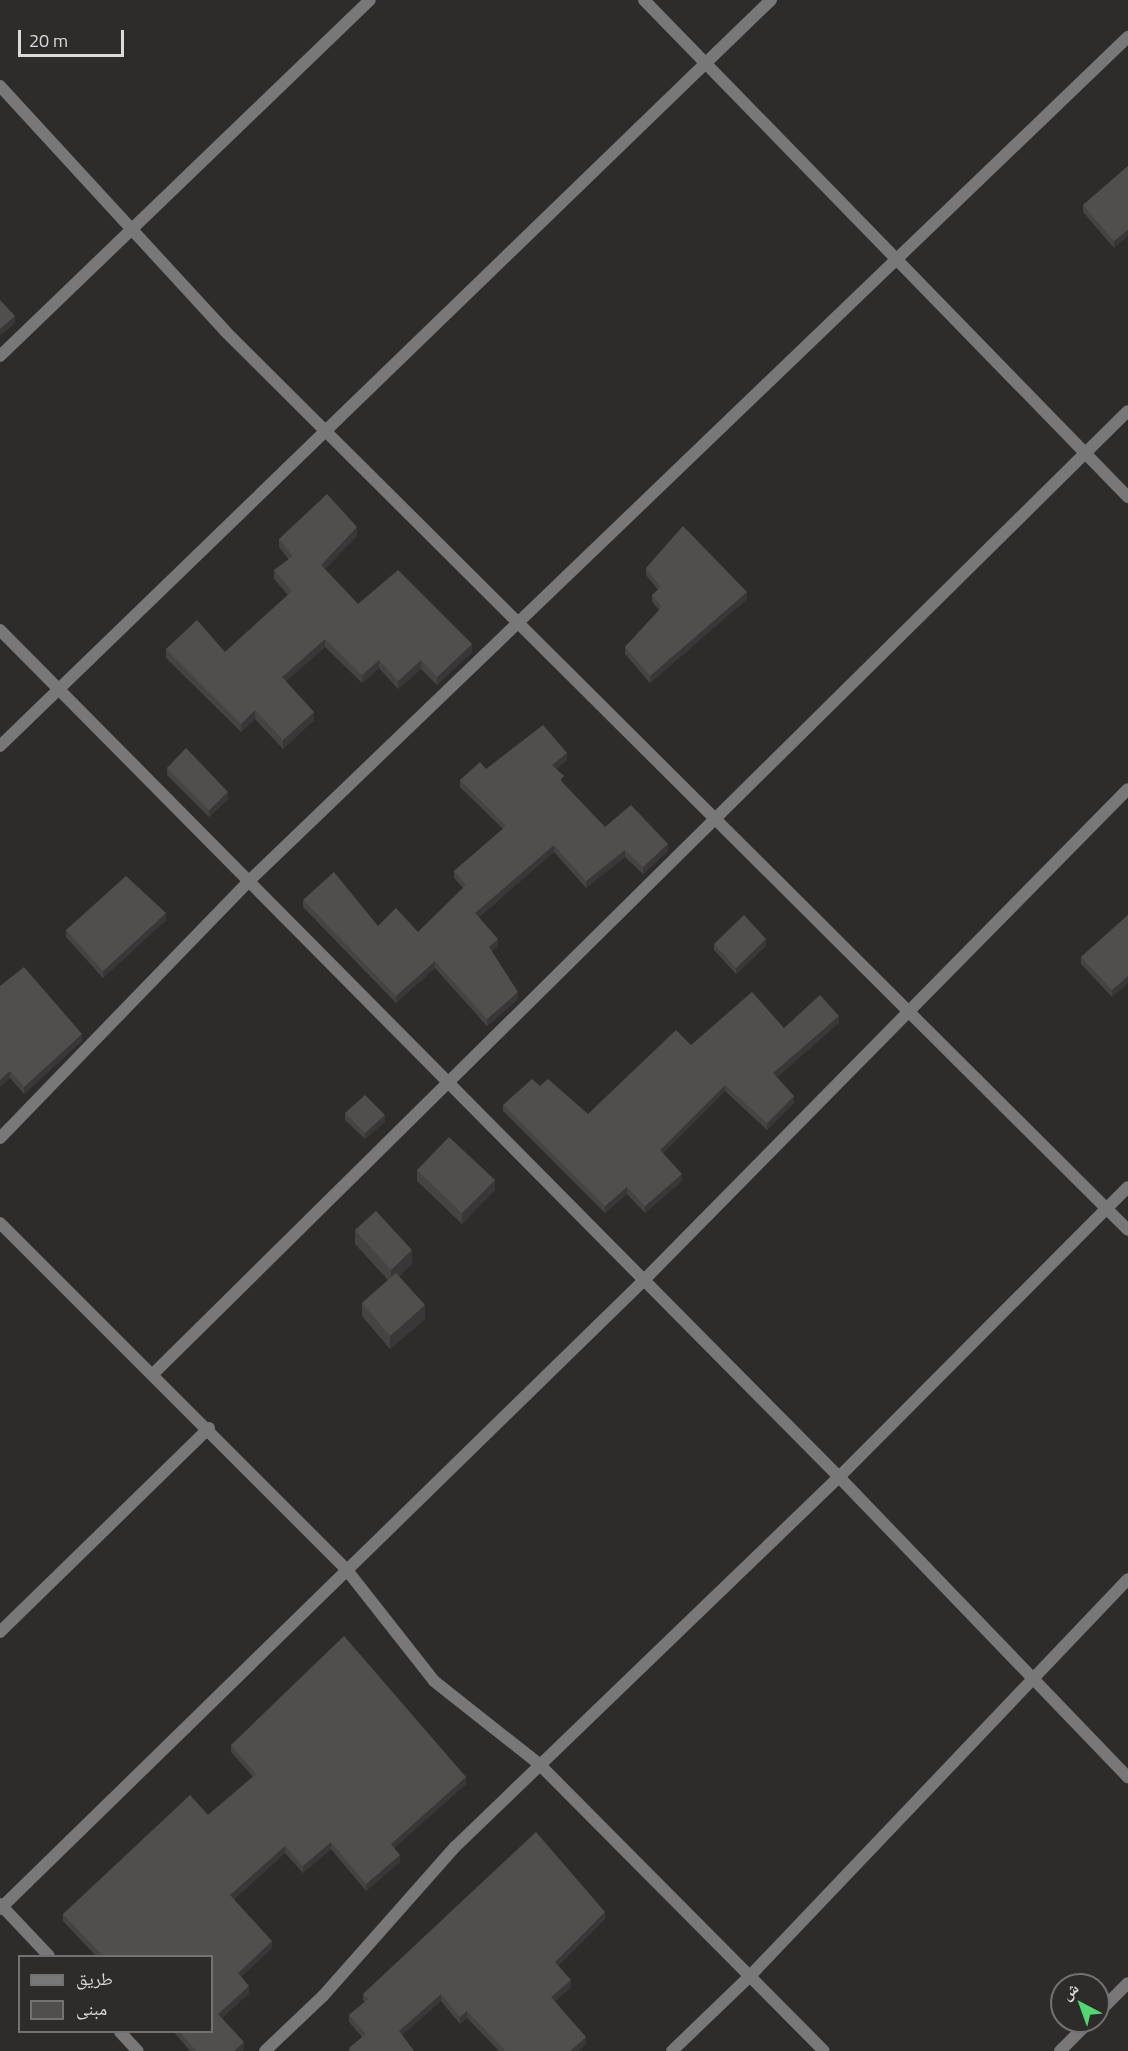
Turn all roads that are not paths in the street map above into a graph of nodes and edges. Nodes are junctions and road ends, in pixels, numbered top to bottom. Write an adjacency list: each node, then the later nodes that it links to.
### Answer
1 (370, 0): 7 (street)
2 (644, 0): 5 (street)
3 (771, 0): 5 (street)
4 (1128, 37): 8 (street)
5 (708, 64): 8 (street); 11 (street)
6 (0, 86): 7 (street)
7 (129, 230): 9 (street); 11 (street)
8 (899, 258): 12 (street); 14 (street)
9 (0, 356)
10 (1128, 411): 12 (street)
11 (328, 432): 14 (street); 16 (street)
12 (1085, 453): 13 (street); 19 (street)
13 (1128, 497)
14 (520, 621): 19 (street); 20 (street)
15 (0, 630): 16 (street)
16 (57, 692): 17 (street); 20 (street)
17 (0, 746)
18 (1128, 789): 21 (street)
19 (716, 822): 21 (street); 22 (street)
20 (249, 881): 22 (street); 23 (street)
21 (906, 1013): 25 (street); 28 (street)
22 (448, 1084): 28 (street); 29 (street)
23 (0, 1138)
24 (1128, 1187): 25 (street)
25 (1107, 1208): 27 (street); 31 (street)
26 (0, 1223): 29 (street)
27 (1128, 1230)
28 (644, 1280): 31 (street); 32 (street)
29 (153, 1374): 30 (street)
30 (209, 1428): 32 (street); 34 (street)
31 (839, 1477): 35 (street); 36 (street)
32 (346, 1569): 36 (street); 38 (street)
33 (1128, 1579): 35 (street)
34 (0, 1632)
35 (1030, 1676): 37 (street); 40 (street)
36 (539, 1764): 40 (street); 46 (street)
37 (1128, 1777)
38 (1, 1906): 39 (street)
39 (48, 1955)
40 (750, 1976): 47 (street); 48 (street)
41 (1128, 1983): 42 (street)
42 (1110, 2001)
43 (122, 2033): 45 (street)
44 (1078, 2033): 49 (street)
45 (138, 2051)
46 (265, 2051)
47 (672, 2051)
48 (824, 2051)
49 (1060, 2051)

